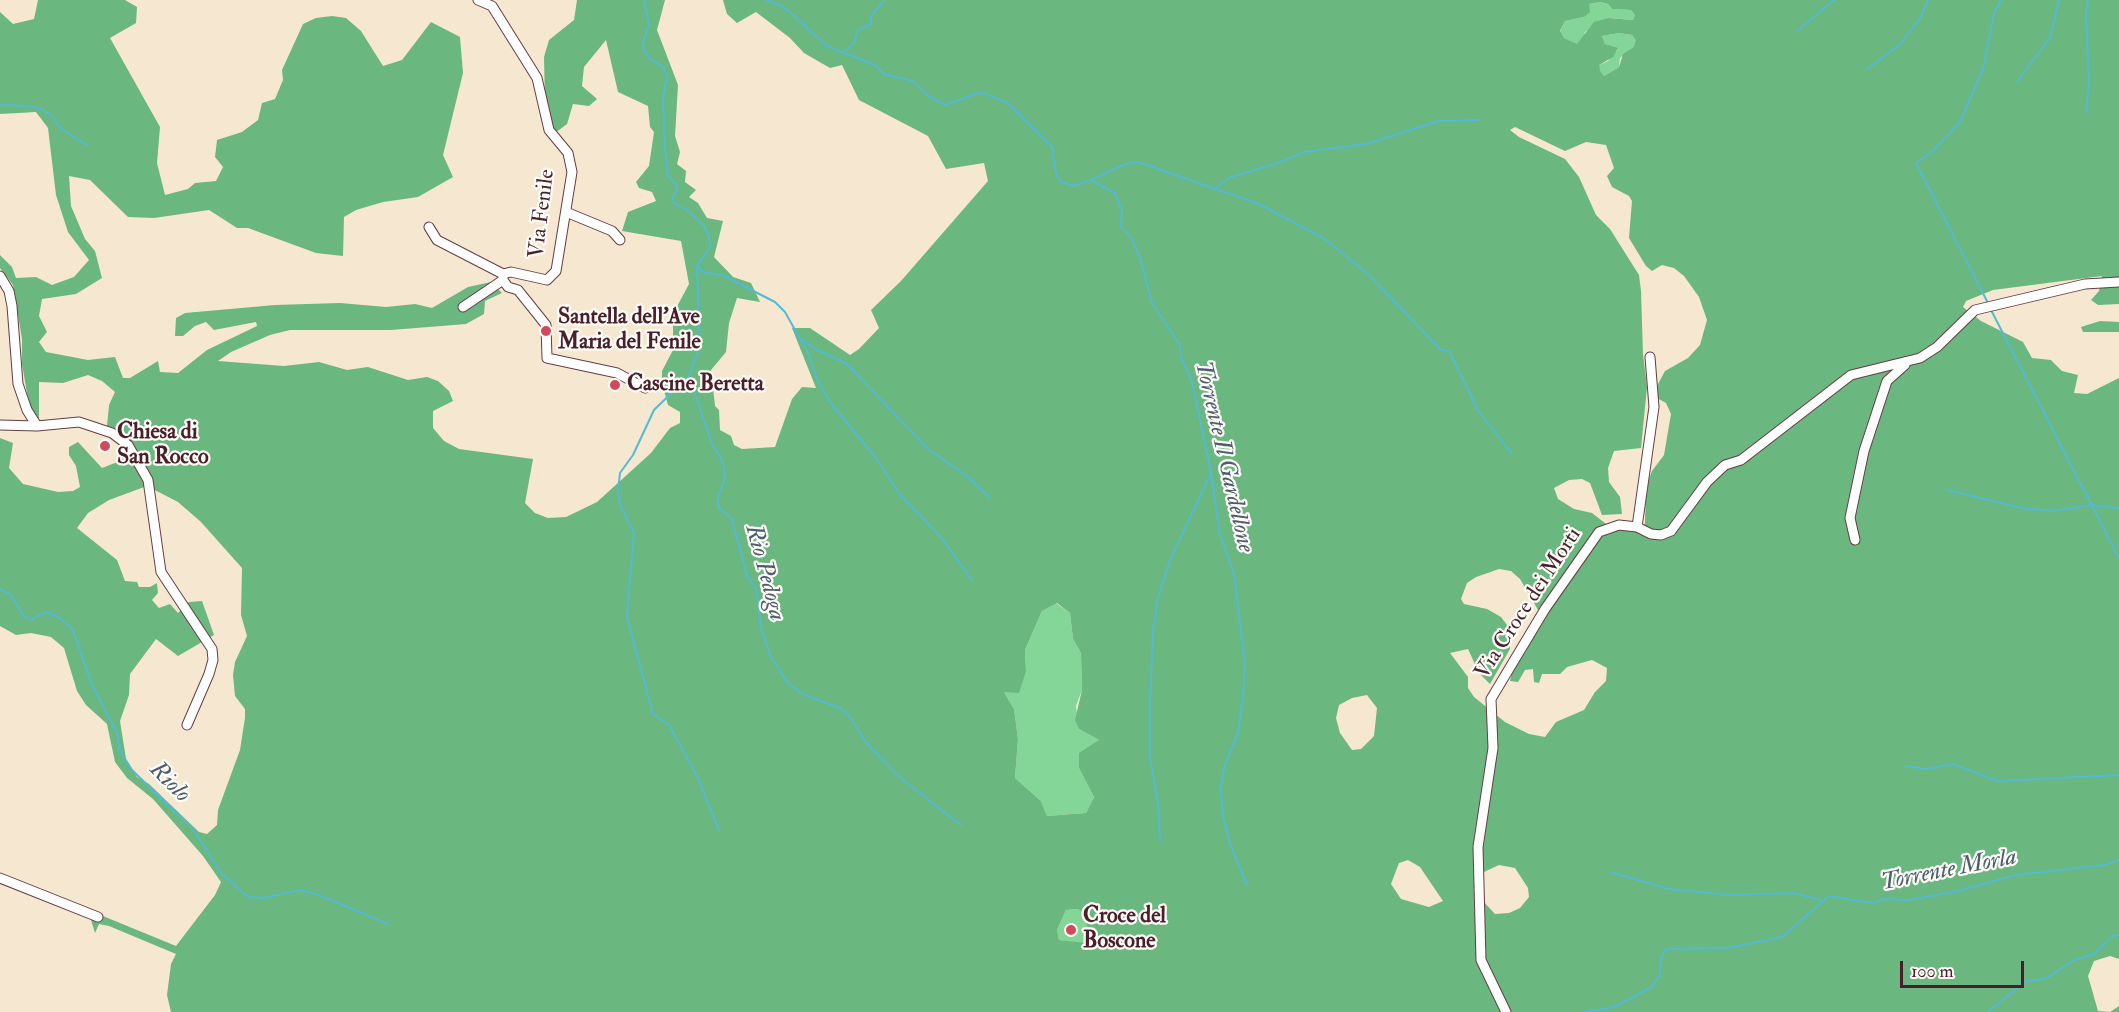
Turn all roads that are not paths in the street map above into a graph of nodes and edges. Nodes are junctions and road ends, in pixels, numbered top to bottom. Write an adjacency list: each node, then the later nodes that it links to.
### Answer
1 (478, 0): 2 (street, Via Fenile)
2 (566, 212): 4 (street); 6 (street, Via Fenile)
3 (429, 227): 6 (street)
4 (620, 240)
5 (0, 276): 13 (street)
6 (503, 277): 8 (street); 11 (street, Via Fenile)
7 (2119, 282): 10 (street, Via Croce dei Morti)
8 (463, 307)
9 (1650, 357): 14 (street)
10 (1907, 363): 14 (street, Via Croce dei Morti); 15 (street)
11 (645, 388)
12 (0, 425): 13 (street)
13 (38, 426): 16 (street)
14 (1637, 527): 19 (street, Via Croce dei Morti)
15 (1855, 540)
16 (187, 725)
17 (0, 878): 18 (street)
18 (98, 917)
19 (1506, 1012)

